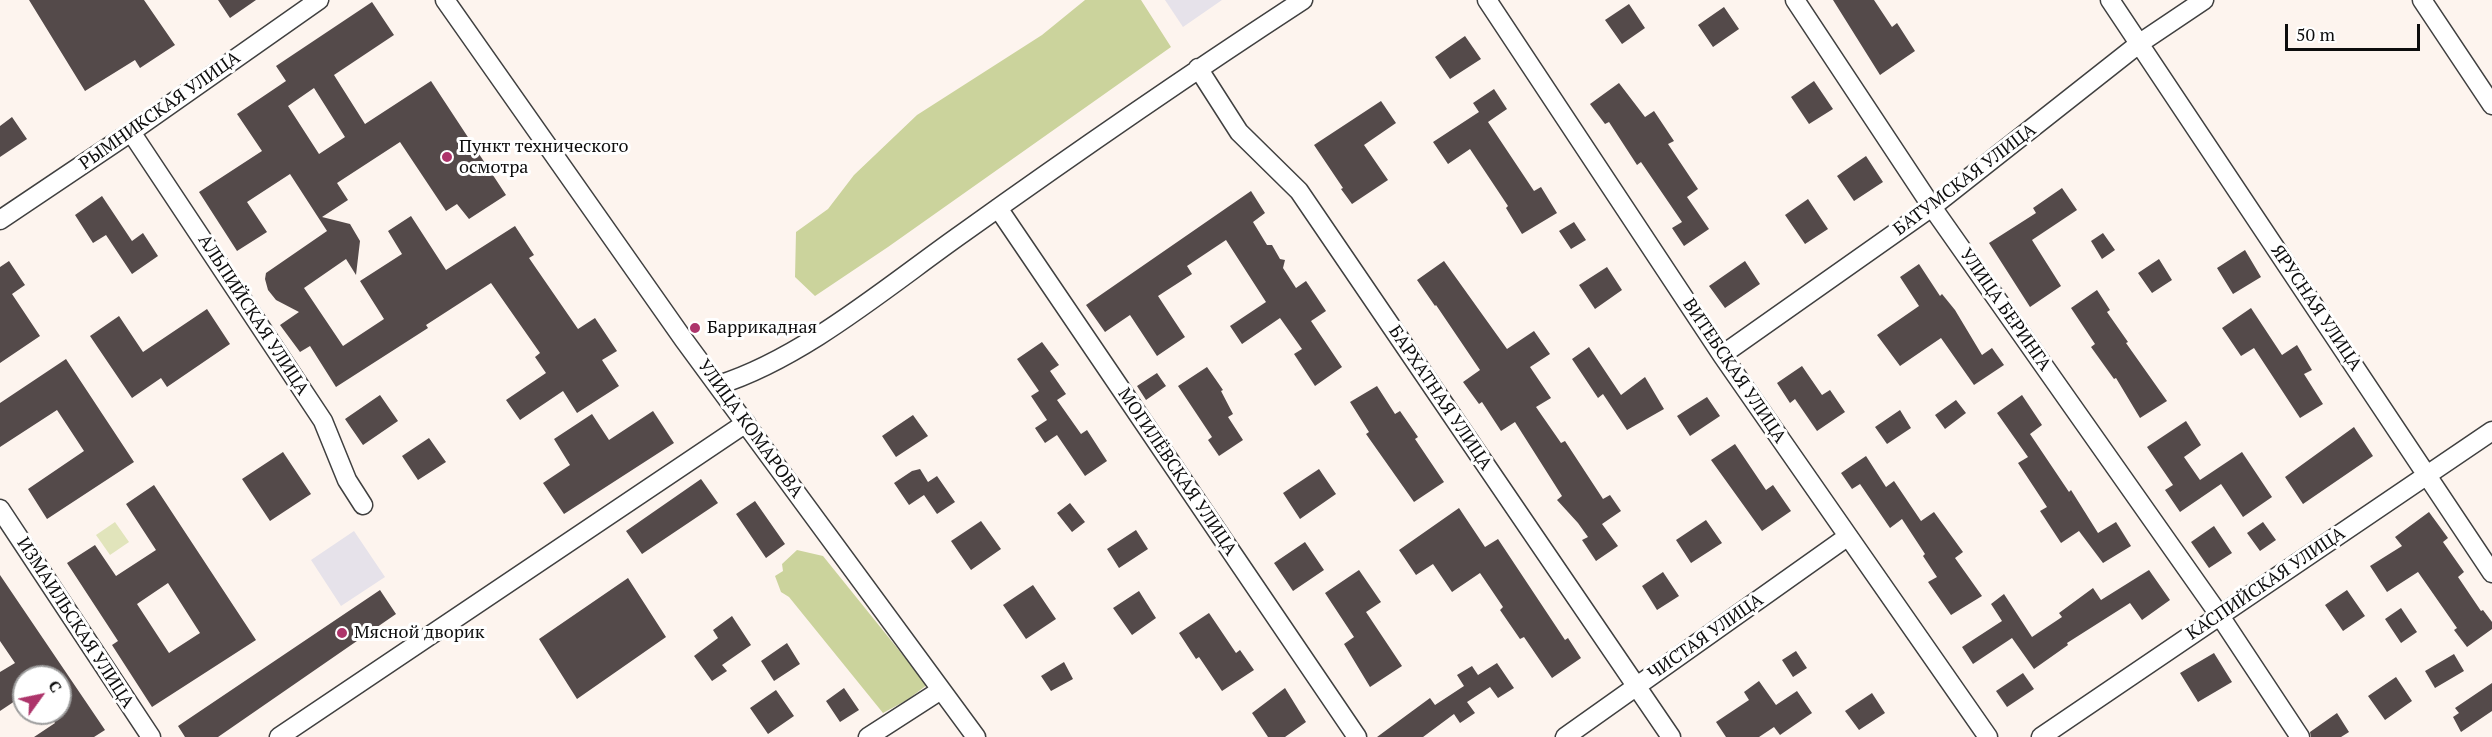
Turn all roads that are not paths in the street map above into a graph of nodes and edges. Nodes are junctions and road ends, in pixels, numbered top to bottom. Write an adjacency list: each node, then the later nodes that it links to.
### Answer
1 (319, 0): 12 (street, РЫМНИКСКАЯ УЛИЦА)
2 (445, 0): 17 (street, УЛИЦА КОМАРОВА)
3 (1303, 0): 10 (street)
4 (1487, 0): 16 (street, ВИТЕБСКАЯ УЛИЦА)
5 (1795, 0): 13 (street, УЛИЦА БЕРИНГА)
6 (2110, 0): 9 (street, ЯРУСНАЯ УЛИЦА)
7 (2204, 0): 9 (street, БАТУМСКАЯ УЛИЦА)
8 (2422, 0): 11 (street)
9 (2140, 43): 13 (street, БАТУМСКАЯ УЛИЦА); 20 (street, ЯРУСНАЯ УЛИЦА)
10 (1198, 69): 14 (street); 26 (street, БАРХАТНАЯ УЛИЦА)
11 (2492, 105)
12 (131, 132): 15 (street, РЫМНИКСКАЯ УЛИЦА); 21 (street, АЛЬПИЙСКАЯ УЛИЦА)
13 (1932, 207): 16 (street, БАТУМСКАЯ УЛИЦА); 25 (street, УЛИЦА БЕРИНГА)
14 (998, 208): 17 (street); 32 (street, МОГИЛЁВСКАЯ УЛИЦА)
15 (0, 220)
16 (1722, 355): 23 (street, ВИТЕБСКАЯ УЛИЦА)
17 (718, 385): 18 (street, УЛИЦА КОМАРОВА)
18 (746, 423): 27 (street, УЛИЦА КОМАРОВА); 29 (street)
19 (2492, 431): 20 (street, КАСПИЙСКАЯ УЛИЦА)
20 (2427, 474): 24 (street, ЯРУСНАЯ УЛИЦА); 25 (street, КАСПИЙСКАЯ УЛИЦА)
21 (363, 505)
22 (0, 509): 28 (street, ИЗМАИЛЬСКАЯ УЛИЦА)
23 (1848, 537): 26 (street, ЧИСТАЯ УЛИЦА); 35 (street, ВИТЕБСКАЯ УЛИЦА)
24 (2492, 573)
25 (2220, 616): 36 (street, КАСПИЙСКАЯ УЛИЦА); 37 (street, УЛИЦА БЕРИНГА)
26 (1637, 687): 33 (street, ЧИСТАЯ УЛИЦА); 34 (street, БАРХАТНАЯ УЛИЦА)
27 (941, 690): 30 (street); 31 (street, УЛИЦА КОМАРОВА)
28 (151, 737)
29 (279, 737)
30 (868, 737)
31 (976, 737)
32 (1357, 737)
33 (1565, 737)
34 (1671, 737)
35 (1988, 737)
36 (2041, 737)
37 (2300, 737)

